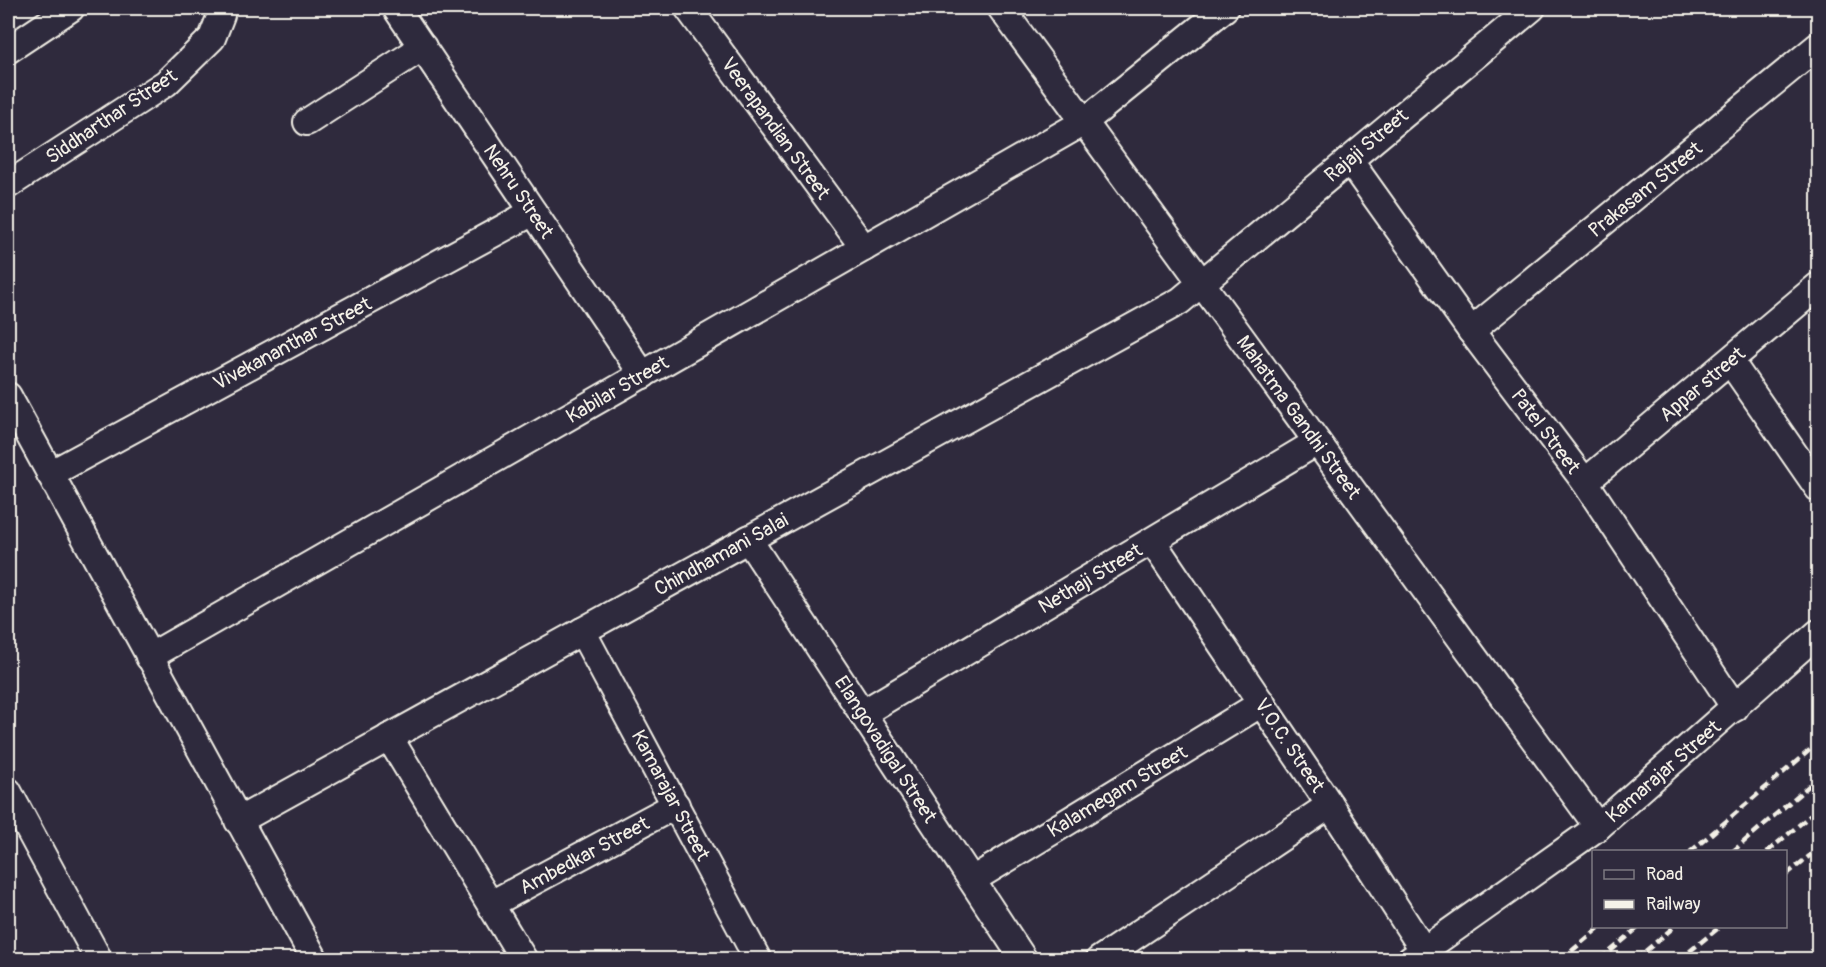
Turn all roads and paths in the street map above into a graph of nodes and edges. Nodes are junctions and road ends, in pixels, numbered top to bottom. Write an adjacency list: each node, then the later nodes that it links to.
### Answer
1 (71, 8): 10 (street)
2 (218, 8): 14 (street, Siddharthar Street)
3 (396, 8): 9 (street, Nehru Street)
4 (688, 8): 16 (street, Veerapandian Street)
5 (1001, 8): 12 (street, Mahatma Gandhi Street)
6 (1225, 8): 12 (street, Kabilar Street)
7 (1532, 8): 13 (street, Rajaji Street)
8 (1818, 46): 19 (street, Prakasam Street)
9 (423, 47): 11 (street); 15 (street, Nehru Street)
10 (8, 50)
11 (307, 122)
12 (1084, 122): 16 (street, Kabilar Street); 17 (street, Mahatma Gandhi Street)
13 (1349, 160): 17 (street, Rajaji Street); 19 (street, Patel Street)
14 (8, 185)
15 (533, 212): 21 (street, Nehru Street); 24 (street, Vivekananthar Street)
16 (864, 249): 21 (street, Kabilar Street)
17 (1201, 283): 23 (street, Mahatma Gandhi Street); 27 (street, Chindhamani Salai)
18 (1818, 286): 20 (street, Appar street)
19 (1471, 331): 25 (street, Patel Street)
20 (1730, 361): 25 (street, Appar street); 26 (street)
21 (643, 375): 31 (street, Kabilar Street)
22 (8, 396): 24 (street)
23 (1317, 442): 28 (street, Nethaji Street); 40 (street, Mahatma Gandhi Street)
24 (50, 474): 31 (street)
25 (1585, 482): 33 (street, Patel Street)
26 (1818, 488)
27 (748, 539): 29 (street, Chindhamani Salai); 34 (street, Elangovadigal Street)
28 (1152, 541): 32 (street, V.O.C. Street); 34 (street, Nethaji Street)
29 (582, 631): 35 (street, Chindhamani Salai); 37 (street, Kamarajar Street)
30 (1818, 633): 33 (street, Kamarajar Street)
31 (149, 657): 39 (street)
32 (1262, 703): 38 (street, V.O.C. Street); 41 (street, Kalamegam Street)
33 (1735, 708): 40 (street, Kamarajar Street)
34 (862, 713): 41 (street, Elangovadigal Street)
35 (389, 737): 39 (street, Chindhamani Salai); 42 (street)
36 (8, 791): 44 (street)
37 (676, 805): 42 (street, Ambedkar Street); 47 (street, Kamarajar Street)
38 (1330, 805): 43 (street, V.O.C. Street); 49 (street)
39 (238, 821): 45 (street)
40 (1598, 827): 43 (street, Kamarajar Street)
41 (972, 880): 48 (street, Elangovadigal Street)
42 (491, 904): 46 (street)
43 (1417, 955)
44 (99, 960)
45 (315, 960)
46 (524, 960)
47 (758, 960)
48 (1024, 960)
49 (1099, 960)

